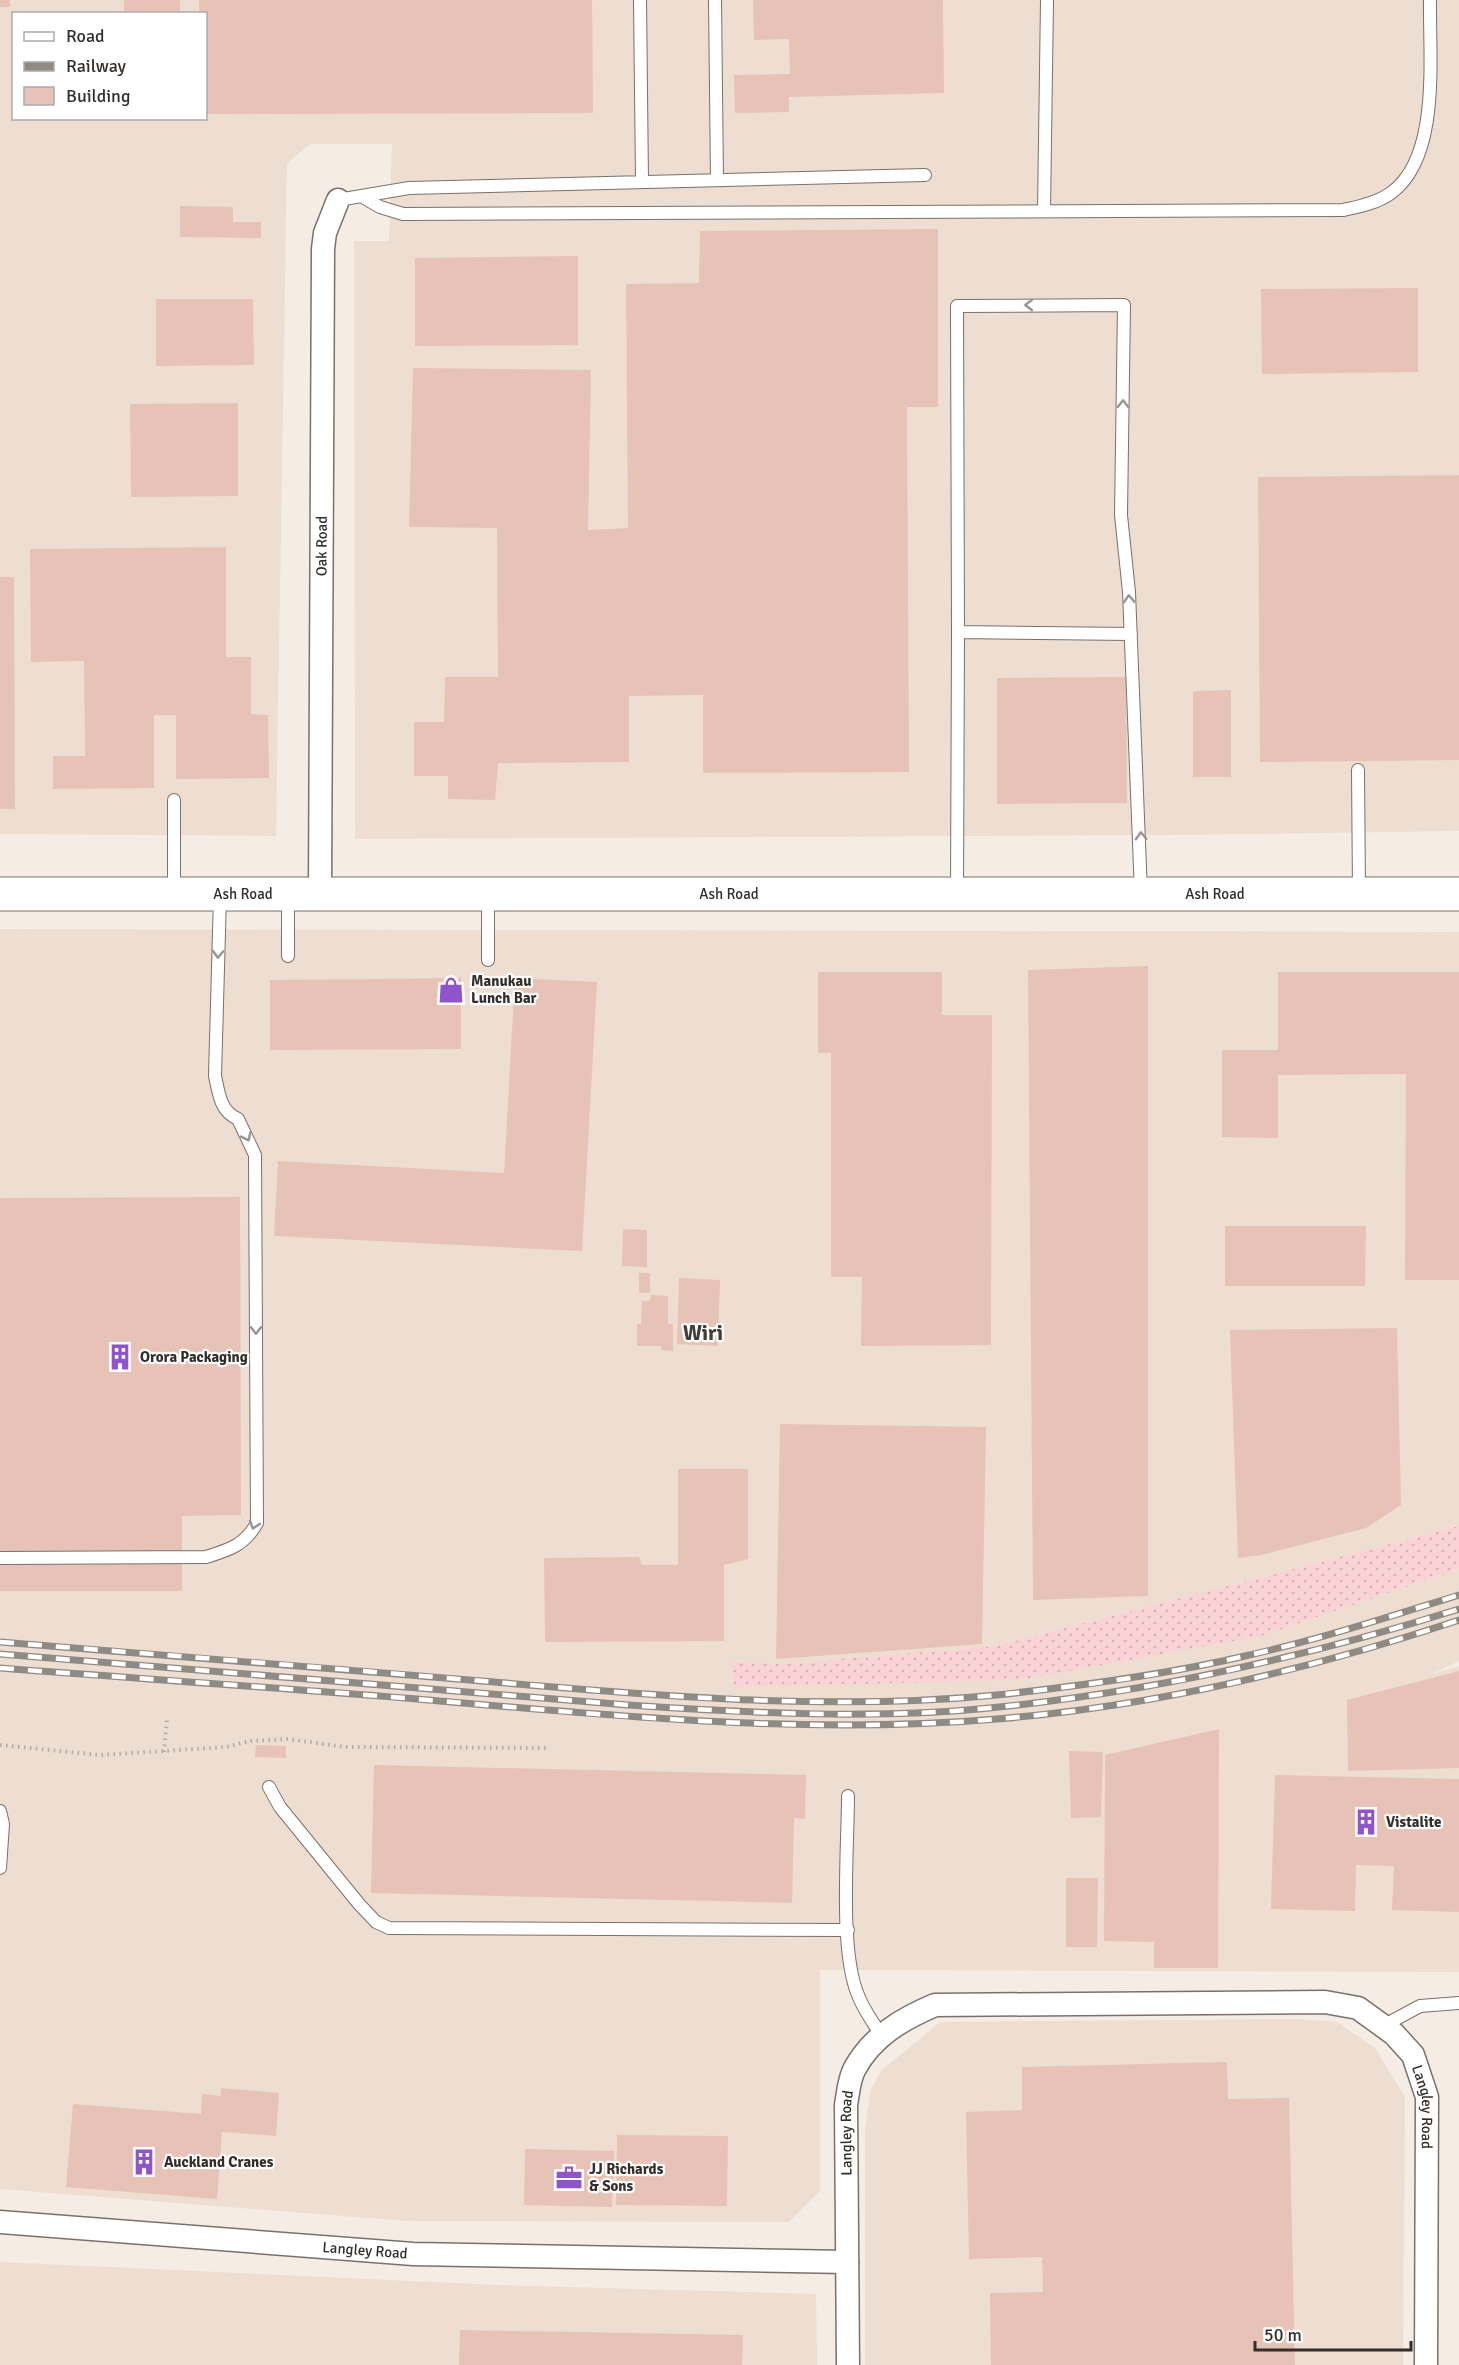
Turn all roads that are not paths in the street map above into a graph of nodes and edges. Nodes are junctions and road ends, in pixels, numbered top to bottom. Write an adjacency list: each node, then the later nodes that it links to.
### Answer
1 (640, 0): 7 (lane)
2 (715, 0): 6 (lane)
3 (1047, 0): 10 (lane)
4 (1430, 0): 10 (lane)
5 (925, 175): 6 (lane)
6 (717, 179): 7 (lane)
7 (642, 180): 8 (lane)
8 (361, 196): 9 (lane); 10 (lane)
9 (338, 200): 16 (street, Oak Road)
10 (1044, 211)
11 (958, 632): 12 (lane); 12 (lane, one-way to 11); 23 (lane)
12 (1131, 634): 17 (lane, one-way to 12)
13 (1358, 770): 18 (lane)
14 (174, 800): 20 (lane)
15 (0, 894): 20 (main road, Ash Road)
16 (304, 894): 21 (main road, Ash Road); 22 (main road, Ash Road); 24 (lane)
17 (1141, 894): 18 (main road, Ash Road); 23 (main road, Ash Road)
18 (1359, 894): 19 (main road, Ash Road)
19 (1459, 894)
20 (174, 895): 21 (main road, Ash Road)
21 (220, 895): 26 (lane, one-way to 26)
22 (488, 895): 23 (main road, Ash Road); 25 (lane)
23 (957, 895)
24 (288, 957)
25 (488, 960)
26 (0, 1558)
27 (269, 1787): 31 (lane)
28 (848, 1796): 31 (lane)
29 (0, 1811): 30 (lane)
30 (0, 1868)
31 (848, 1930): 34 (lane)
32 (1459, 2003): 33 (lane)
33 (1383, 2026): 34 (street, Langley Road); 38 (street, Langley Road)
34 (881, 2035): 36 (street, Langley Road)
35 (0, 2222): 36 (street, Langley Road)
36 (847, 2262): 37 (street)
37 (848, 2365)
38 (1426, 2365)

